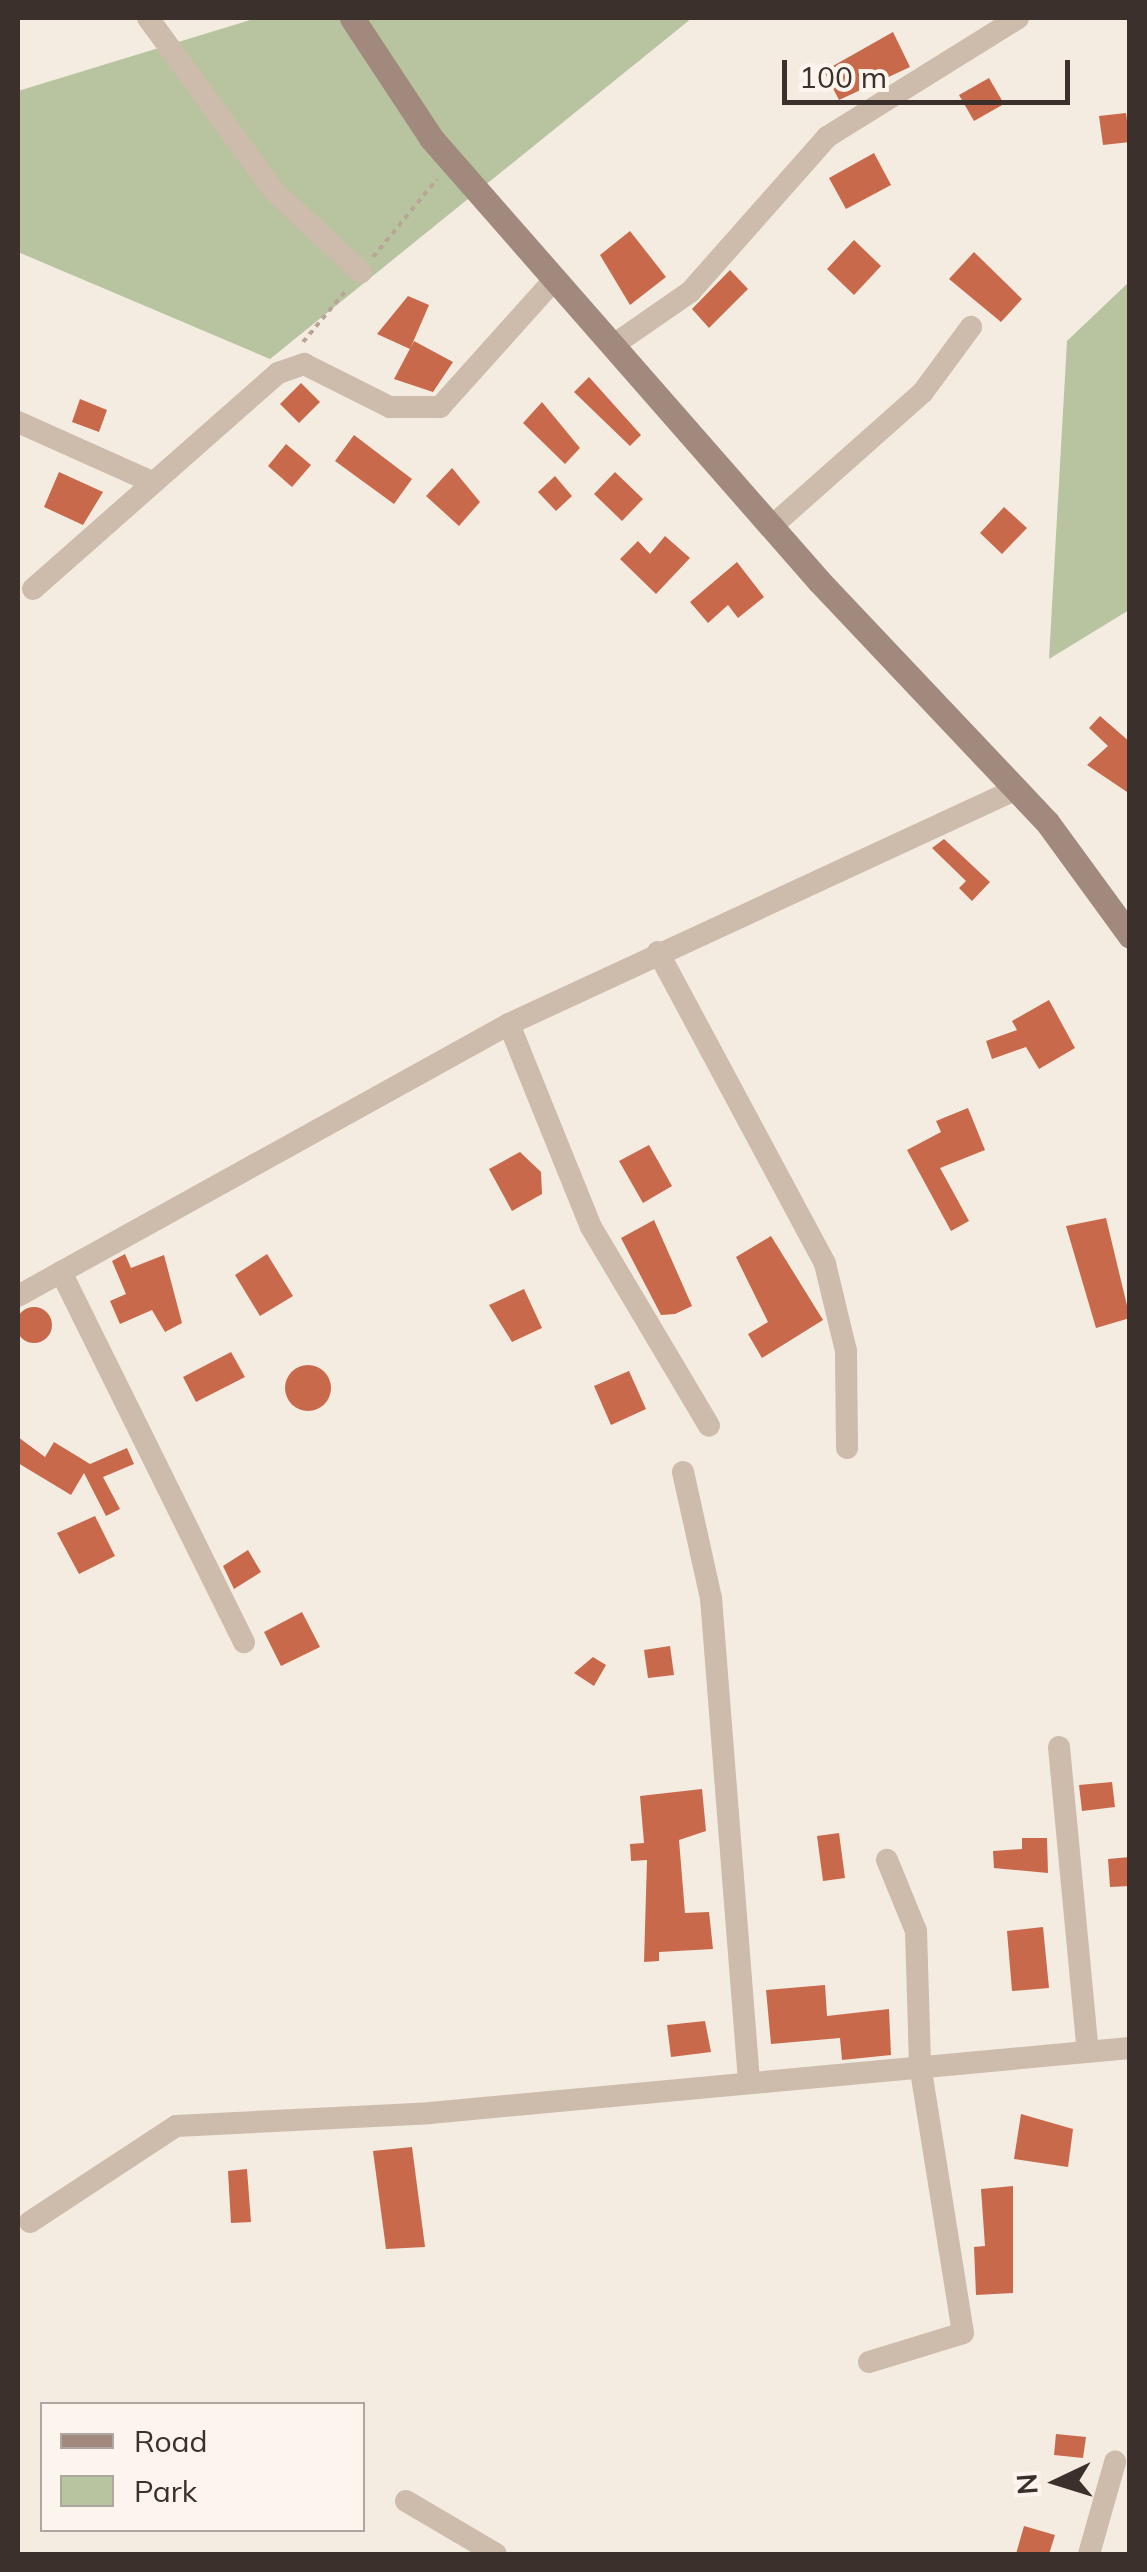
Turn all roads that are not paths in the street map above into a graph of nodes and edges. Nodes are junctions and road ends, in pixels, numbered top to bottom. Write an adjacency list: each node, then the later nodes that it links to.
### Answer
1 (148, 18): 4 (street)
2 (352, 18): 5 (street)
3 (1018, 18): 7 (street)
4 (361, 272)
5 (554, 280): 7 (street); 9 (street)
6 (972, 327): 10 (street)
7 (612, 346): 10 (street)
8 (18, 422): 9 (street)
9 (150, 481): 11 (street)
10 (771, 526): 12 (street)
11 (32, 589)
12 (1018, 789): 13 (street); 14 (street)
13 (1130, 936)
14 (658, 952): 15 (street); 19 (street)
15 (508, 1024): 16 (street); 18 (street)
16 (61, 1272): 17 (street); 21 (street)
17 (18, 1296)
18 (709, 1426)
19 (847, 1448)
20 (683, 1472): 27 (street)
21 (244, 1642)
22 (1059, 1748): 25 (street)
23 (886, 1860): 26 (street)
24 (1130, 2048): 25 (street)
25 (1088, 2051): 26 (street)
26 (920, 2065): 27 (street); 29 (street)
27 (749, 2082): 28 (street)
28 (30, 2222)
29 (869, 2362)
30 (1115, 2462): 33 (street)
31 (406, 2500): 32 (street)
32 (496, 2554)
33 (1088, 2554)

